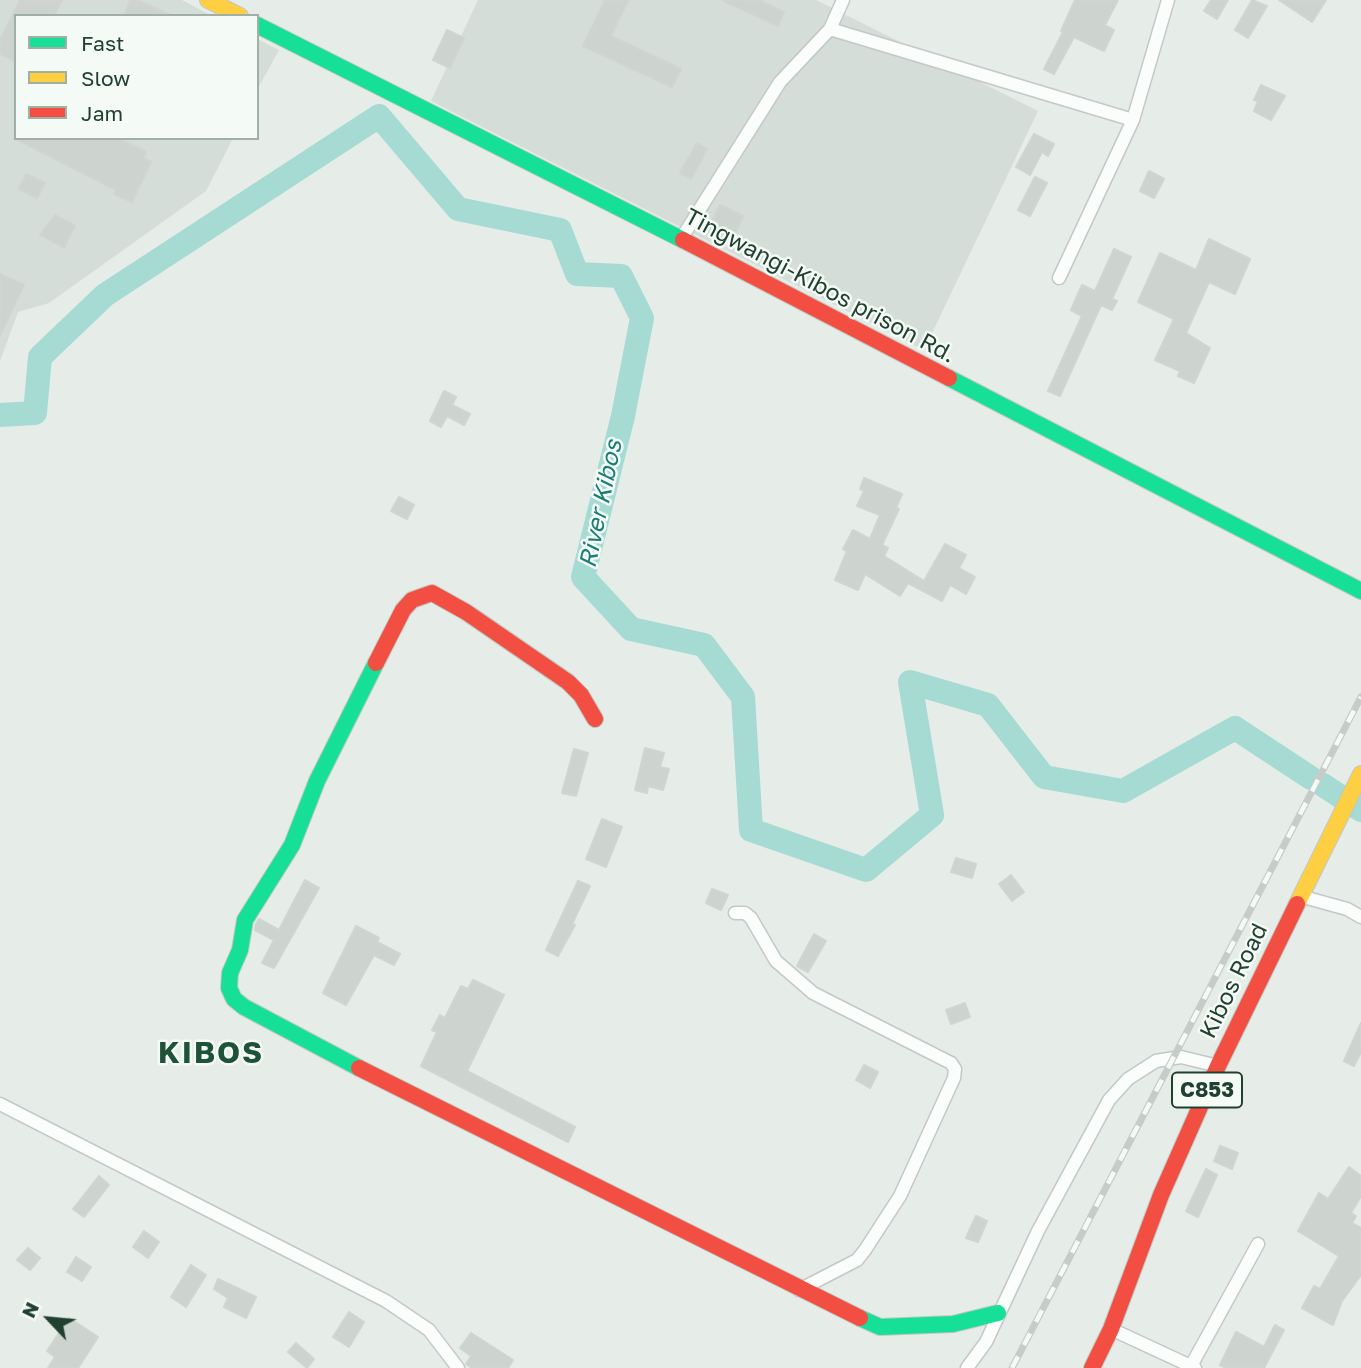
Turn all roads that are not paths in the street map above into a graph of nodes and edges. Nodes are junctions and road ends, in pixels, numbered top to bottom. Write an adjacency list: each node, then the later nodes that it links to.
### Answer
1 (208, 0): 4 (street)
2 (843, 0): 6 (street)
3 (1168, 0): 7 (street)
4 (236, 14)
5 (259, 25): 8 (street, Tingwangi-Kibos prison Rd.)
6 (830, 29): 7 (street); 8 (street)
7 (1133, 120): 9 (street)
8 (681, 239): 10 (street, Tingwangi-Kibos prison Rd.)
9 (1059, 278)
10 (1361, 591)
11 (594, 719): 19 (street)
12 (1360, 776): 13 (street, Kibos Road / C853)
13 (1300, 896): 15 (street); 16 (street, Kibos Road / C853)
14 (735, 913): 19 (street)
15 (1361, 917)
16 (1218, 1066): 20 (street); 21 (street, Kibos Road / C853)
17 (0, 1104): 23 (street)
18 (1258, 1244): 22 (street)
19 (799, 1290): 20 (street)
20 (998, 1313): 24 (street)
21 (1111, 1329): 22 (street); 25 (street, Kibos Road / C853)
22 (1193, 1367)
23 (458, 1368)
24 (967, 1368)
25 (1092, 1368)

